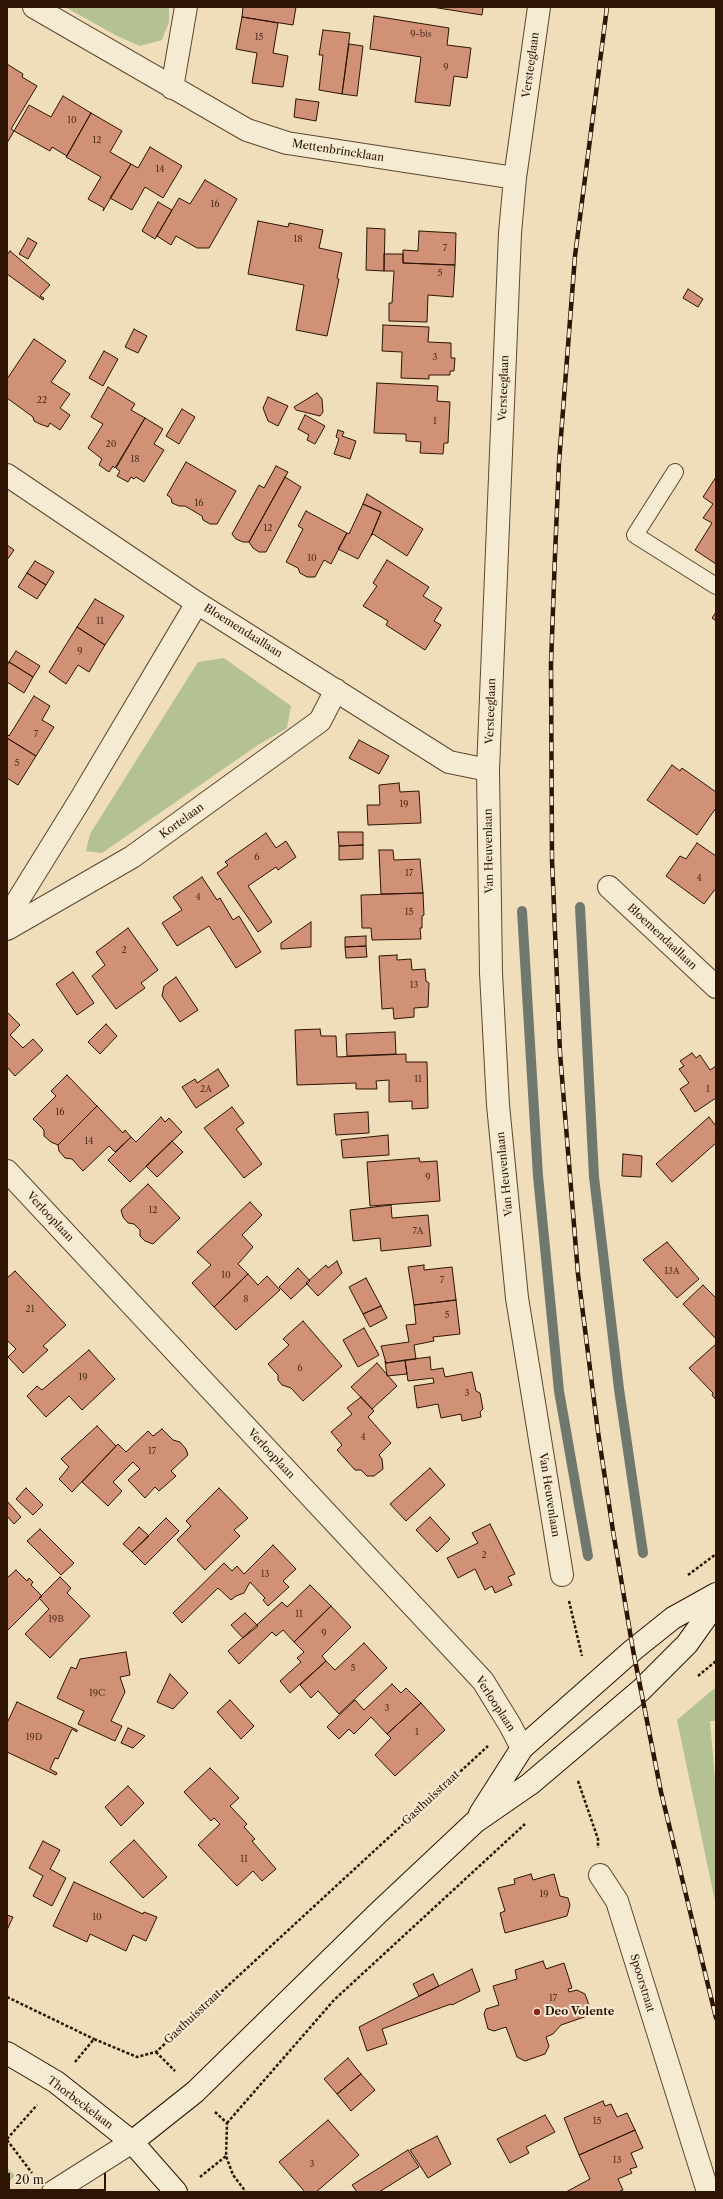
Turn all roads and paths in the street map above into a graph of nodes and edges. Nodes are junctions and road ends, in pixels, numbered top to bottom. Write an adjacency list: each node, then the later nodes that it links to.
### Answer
1 (34, 7): 4 (street, Mettenbrincklaan)
2 (186, 7): 4 (street)
3 (539, 7): 5 (street, Versteeglaan)
4 (172, 88): 5 (street, Mettenbrincklaan)
5 (515, 178): 11 (street, Versteeglaan)
6 (675, 472): 8 (lane)
7 (7, 475): 9 (street, Bloemendaallaan)
8 (716, 586)
9 (198, 602): 10 (street, Bloemendaallaan); 13 (street)
10 (336, 690): 11 (street, Bloemendaallaan); 14 (street, Kortelaan)
11 (488, 770): 18 (street, Van Heuvenlaan)
12 (609, 887): 15 (street, Bloemendaallaan)
13 (7, 918)
14 (7, 929)
15 (716, 986)
16 (7, 1171): 24 (street, Verlooplaan)
17 (716, 1554): 19 (path)
18 (562, 1575)
19 (685, 1577)
20 (716, 1594): 25 (street)
21 (716, 1603): 28 (street)
22 (588, 1652): 23 (path)
23 (577, 1662)
24 (510, 1725): 25 (street, Verlooplaan); 32 (path, Gasthuisstraat)
25 (522, 1748): 28 (street)
26 (571, 1782): 29 (path)
27 (531, 1819): 36 (path)
28 (475, 1822): 35 (street)
29 (600, 1875): 42 (street, Spoorstraat)
30 (7, 1997): 31 (path)
31 (94, 2039)
32 (156, 2052)
33 (7, 2053): 35 (street, Thorbeckelaan)
34 (7, 2140): 37 (path)
35 (132, 2142): 39 (street); 40 (street, Thorbeckelaan)
36 (226, 2156): 38 (path); 41 (path)
37 (33, 2175)
38 (198, 2179)
39 (53, 2192)
40 (176, 2192)
41 (246, 2192)
42 (708, 2192)

